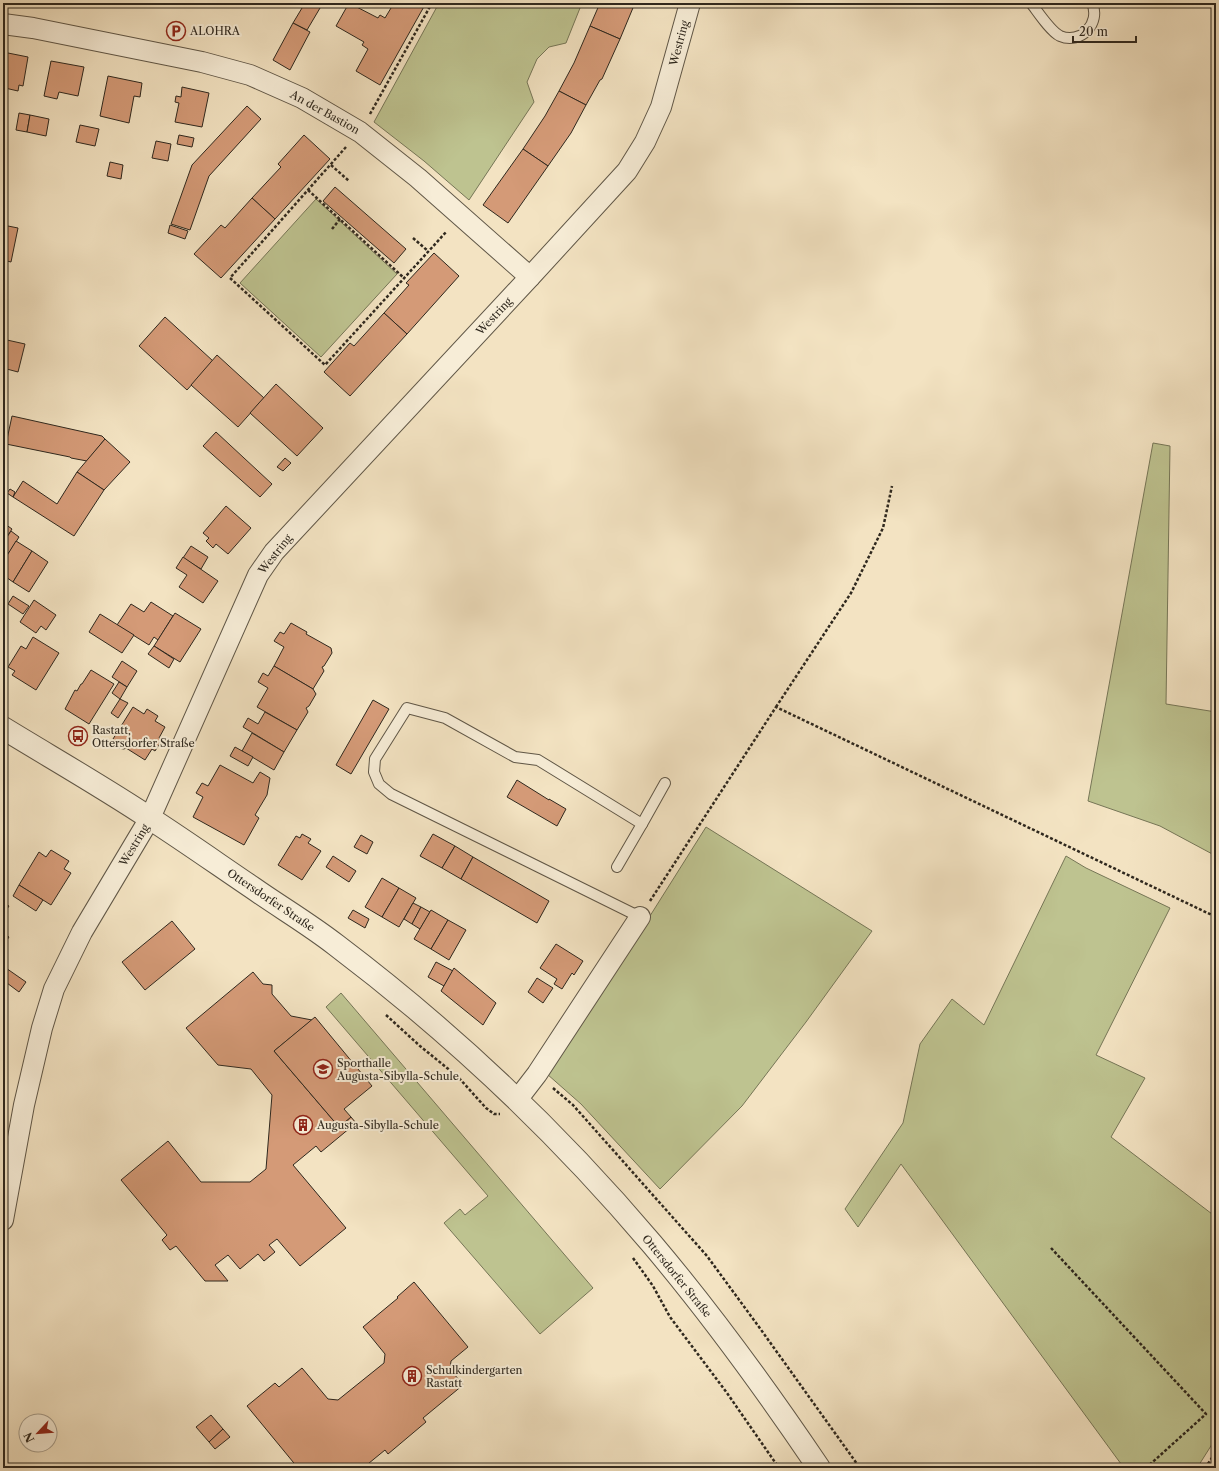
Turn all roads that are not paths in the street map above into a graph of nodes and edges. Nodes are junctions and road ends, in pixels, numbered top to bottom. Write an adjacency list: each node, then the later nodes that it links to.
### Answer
1 (690, 3): 5 (street, Westring)
2 (1031, 3): 3 (lane)
3 (1092, 3)
4 (3, 24): 5 (street, An der Bastion)
5 (530, 277): 8 (street, Westring)
6 (3, 728): 8 (street, Ottersdorfer Straße)
7 (665, 783): 9 (lane)
8 (150, 818): 12 (street, Ottersdorfer Straße); 13 (street, Westring)
9 (642, 824): 10 (lane); 11 (lane)
10 (617, 867)
11 (640, 916): 12 (street)
12 (511, 1107): 14 (street, Ottersdorfer Straße)
13 (3, 1220)
14 (819, 1468)

